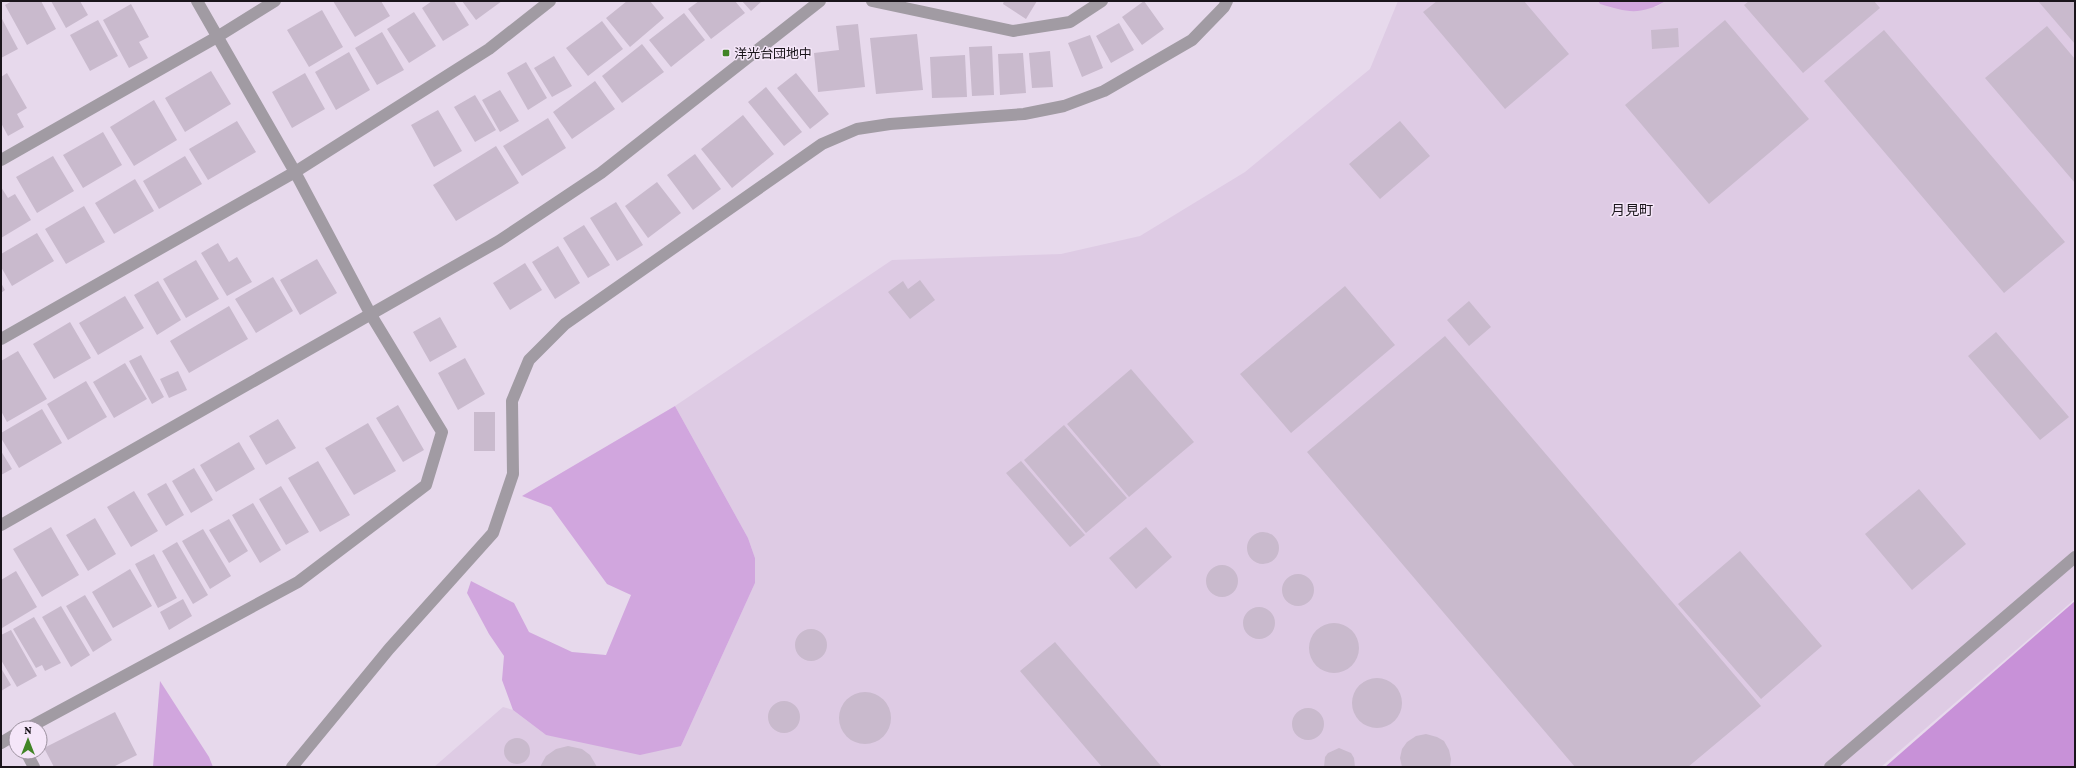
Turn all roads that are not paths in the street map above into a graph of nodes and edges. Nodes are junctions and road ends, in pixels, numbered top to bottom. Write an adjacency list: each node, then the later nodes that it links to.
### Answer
1 (197, 1): 8 (street)
2 (275, 1): 8 (street)
3 (550, 1): 10 (street)
4 (820, 1): 11 (street)
5 (872, 1): 6 (street)
6 (1102, 1)
7 (1227, 1): 16 (street)
8 (217, 37): 9 (street); 10 (street)
9 (1, 160)
10 (295, 172): 11 (street); 12 (street)
11 (372, 315): 13 (street); 15 (street)
12 (1, 339)
13 (1, 525)
14 (2075, 557): 17 (street)
15 (43, 720)
16 (292, 767)
17 (1830, 767)

